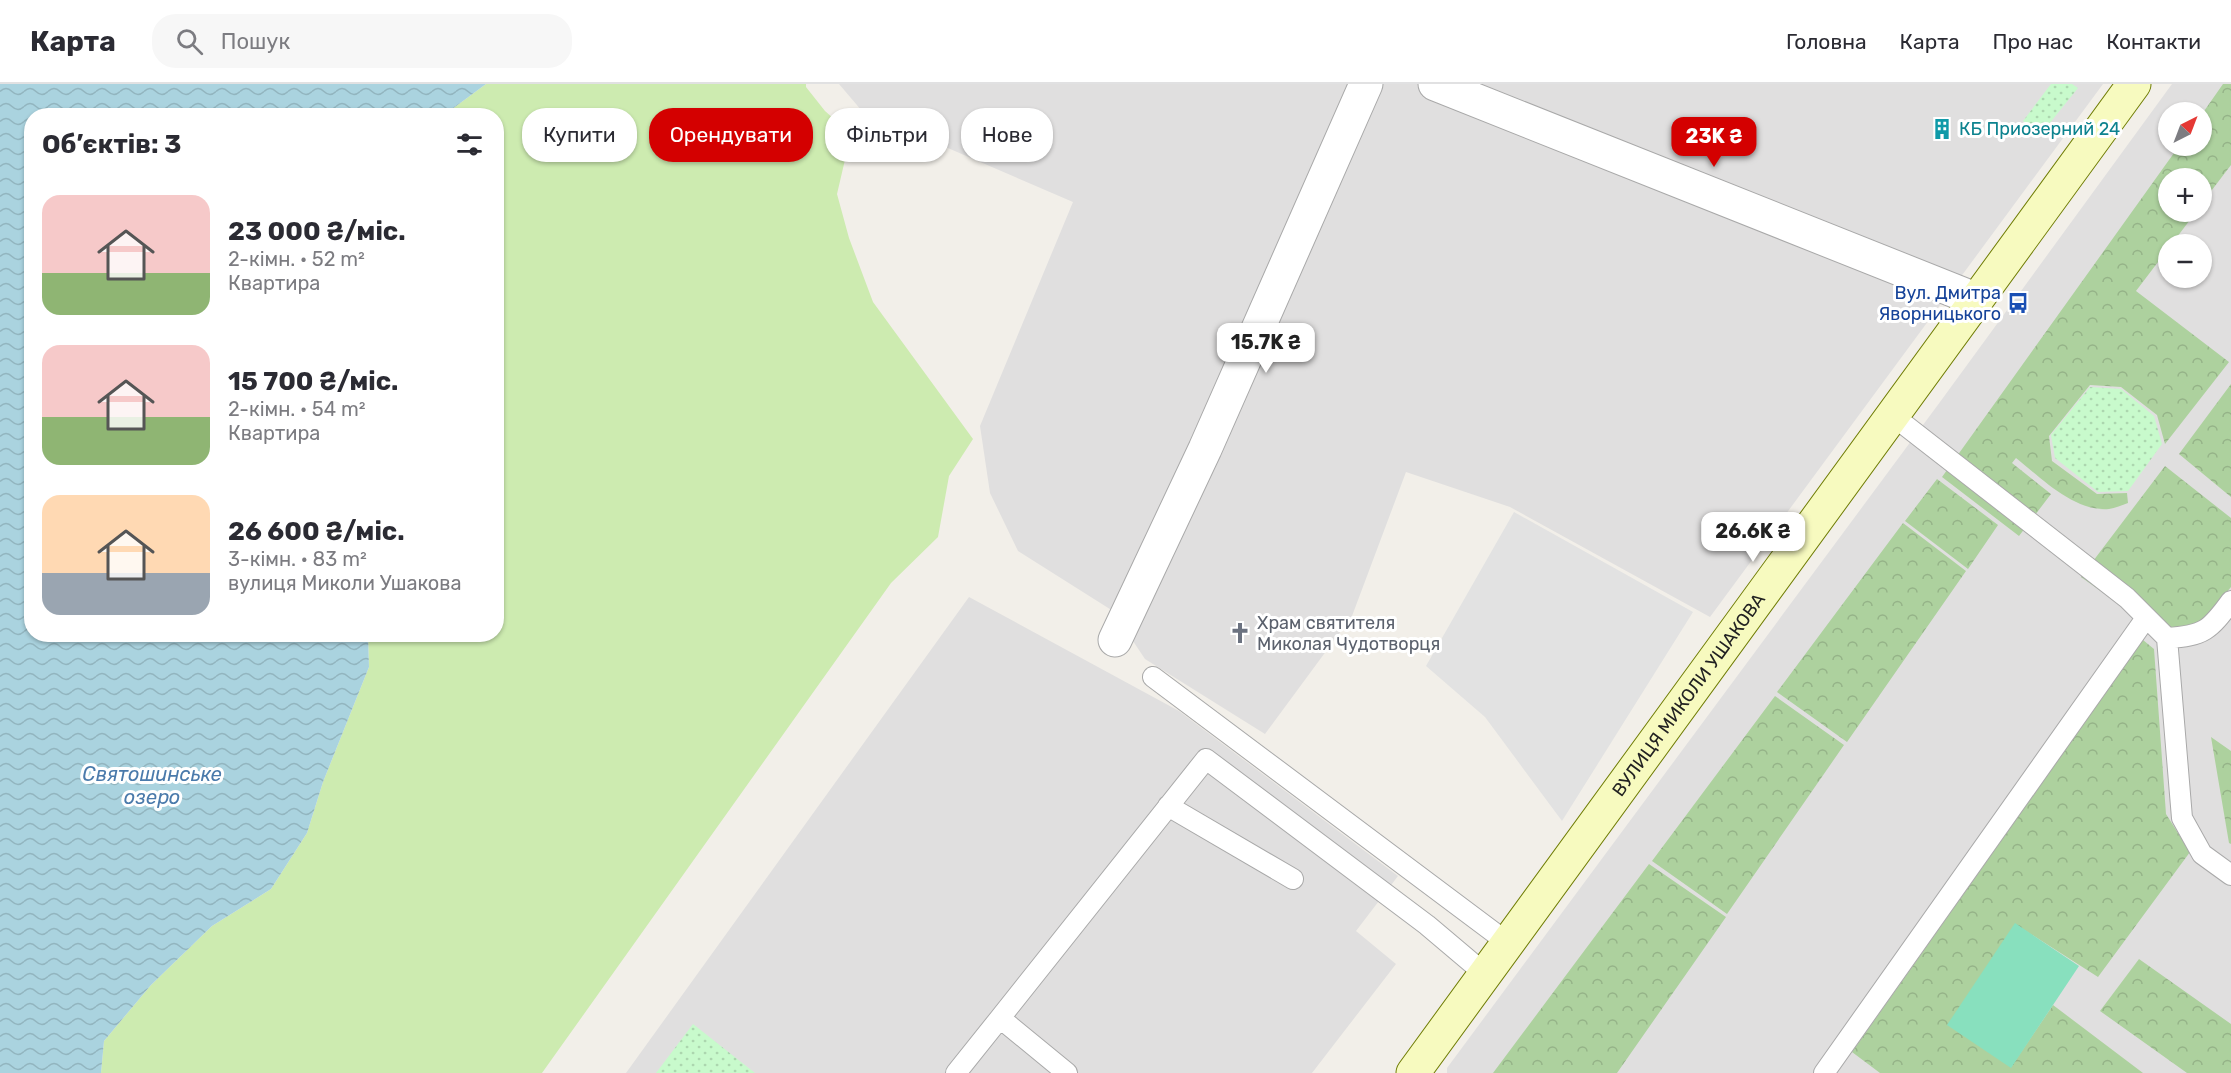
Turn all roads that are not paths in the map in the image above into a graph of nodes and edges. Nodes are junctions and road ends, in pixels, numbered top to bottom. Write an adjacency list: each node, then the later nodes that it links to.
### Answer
1 (1366, 84): 9 (street)
2 (1435, 84): 4 (street)
3 (2134, 84): 4 (street, ВУЛИЦЯ МИКОЛИ УШАКОВА)
4 (1975, 299): 5 (street, ВУЛИЦЯ МИКОЛИ УШАКОВА)
5 (1892, 415): 7 (lane); 14 (street, ВУЛИЦЯ МИКОЛИ УШАКОВА)
6 (2231, 601): 8 (lane)
7 (2146, 618): 8 (lane); 20 (lane)
8 (2168, 638): 12 (lane)
9 (1115, 640)
10 (1153, 677): 14 (lane)
11 (1168, 806): 13 (lane); 15 (lane); 16 (lane)
12 (2231, 874)
13 (1293, 879)
14 (1508, 943): 15 (street, ВУЛИЦЯ МИКОЛИ УШАКОВА)
15 (1485, 974): 19 (street, ВУЛИЦЯ МИКОЛИ УШАКОВА)
16 (1000, 1018): 17 (lane); 18 (lane)
17 (956, 1073)
18 (1067, 1073)
19 (1413, 1073)
20 (1824, 1073)

